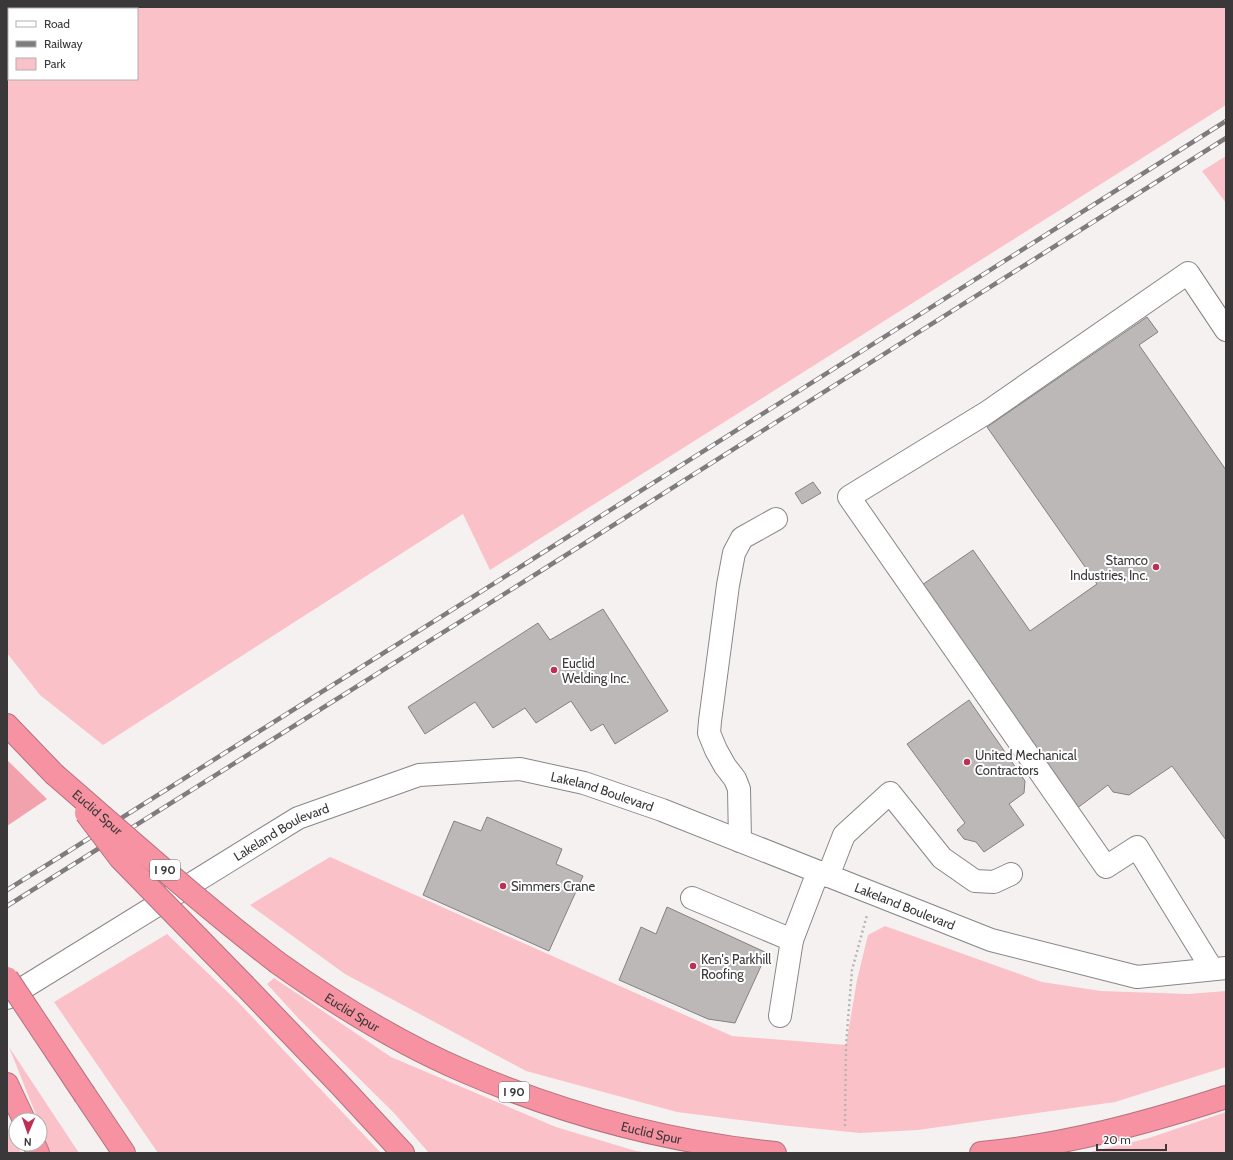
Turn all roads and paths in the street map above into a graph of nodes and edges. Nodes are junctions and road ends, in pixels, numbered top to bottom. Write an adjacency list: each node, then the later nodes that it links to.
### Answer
1 (1226, 330): 11 (street)
2 (776, 519): 5 (street)
3 (7, 726): 4 (highway, Euclid Spur / I 90)
4 (54, 774): 20 (highway, bridge); 21 (highway, Euclid Spur / I 90, bridge)
5 (740, 841): 6 (street, Lakeland Boulevard); 13 (street, Lakeland Boulevard)
6 (823, 874): 7 (street); 8 (street, Lakeland Boulevard); 10 (street)
7 (1011, 874)
8 (872, 893): 11 (street, Lakeland Boulevard); 18 (path)
9 (692, 898): 10 (street)
10 (792, 940): 14 (street)
11 (1219, 969)
12 (7, 978): 19 (highway, bridge)
13 (7, 998)
14 (780, 1016)
15 (7, 1084): 17 (highway)
16 (1226, 1097): 22 (highway)
17 (20, 1112)
18 (845, 1126)
19 (124, 1153)
20 (403, 1153)
21 (775, 1153)
22 (981, 1153)

